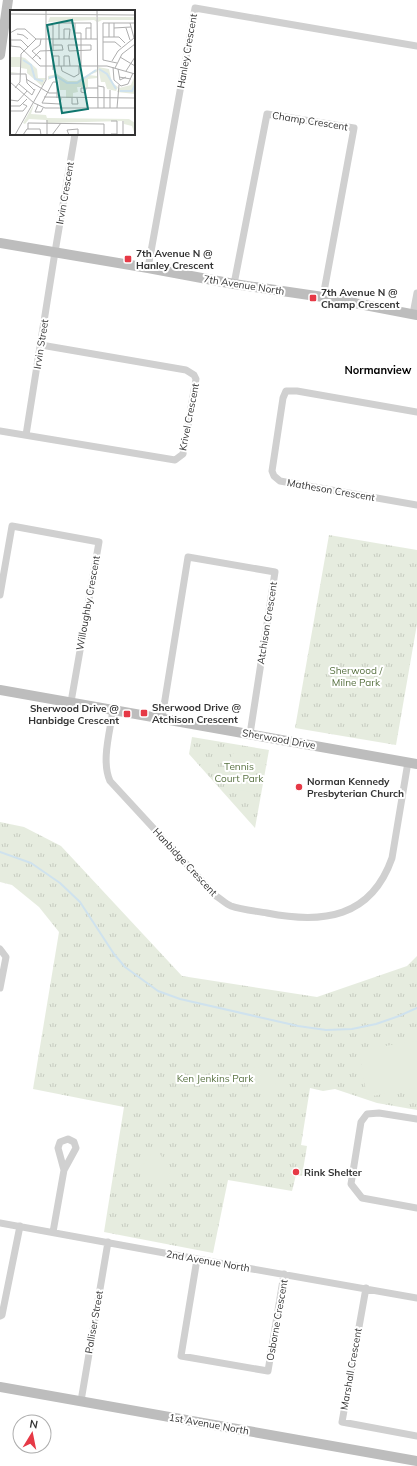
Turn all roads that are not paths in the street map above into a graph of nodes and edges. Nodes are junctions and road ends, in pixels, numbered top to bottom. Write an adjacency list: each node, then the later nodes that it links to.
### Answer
1 (8, 0): 2 (street)
2 (8, 16): 4 (street)
3 (417, 46): 8 (street, Hanley Crescent)
4 (0, 55)
5 (75, 135): 7 (street, Irvin Crescent)
6 (0, 243): 7 (street, 7th Avenue North)
7 (55, 252): 8 (street, 7th Avenue North); 13 (street, Irvin Street)
8 (148, 268): 9 (street, 7th Avenue North)
9 (234, 284): 11 (street, 7th Avenue North); 11 (street, Champ Crescent)
10 (417, 293): 12 (street)
11 (323, 297): 12 (street, 7th Avenue North)
12 (415, 315)
13 (41, 345): 16 (street, Irvin Street); 16 (street, Krivel Crescent)
14 (417, 412): 17 (street, Matheson Crescent)
15 (0, 431): 16 (street, Krivel Crescent)
16 (26, 435)
17 (417, 504)
18 (0, 595): 20 (street, Willoughby Crescent)
19 (0, 690): 20 (street, Sherwood Drive)
20 (72, 702): 21 (street, Sherwood Drive)
21 (113, 710): 22 (street, Sherwood Drive); 24 (street, Hanbidge Crescent)
22 (162, 718): 23 (street, Sherwood Drive); 23 (street, Atchison Crescent)
23 (250, 734): 24 (street, Sherwood Drive)
24 (412, 763)
25 (0, 949): 26 (street)
26 (0, 988)
27 (417, 1119): 29 (street)
28 (64, 1170): 32 (street)
29 (417, 1208)
30 (0, 1223): 31 (street, 2nd Avenue North)
31 (20, 1226): 32 (street, 2nd Avenue North); 38 (street)
32 (53, 1232): 33 (street, 2nd Avenue North)
33 (108, 1242): 34 (street, 2nd Avenue North); 40 (street, Palliser Street)
34 (197, 1259): 35 (street, 2nd Avenue North); 35 (street, Osborne Crescent)
35 (284, 1274): 36 (street, 2nd Avenue North)
36 (366, 1288): 37 (street, 2nd Avenue North); 41 (street, Marshall Crescent)
37 (417, 1298)
38 (0, 1316)
39 (0, 1387): 40 (street, 1st Avenue North)
40 (81, 1402): 42 (street, 1st Avenue North)
41 (417, 1436)
42 (417, 1461)

